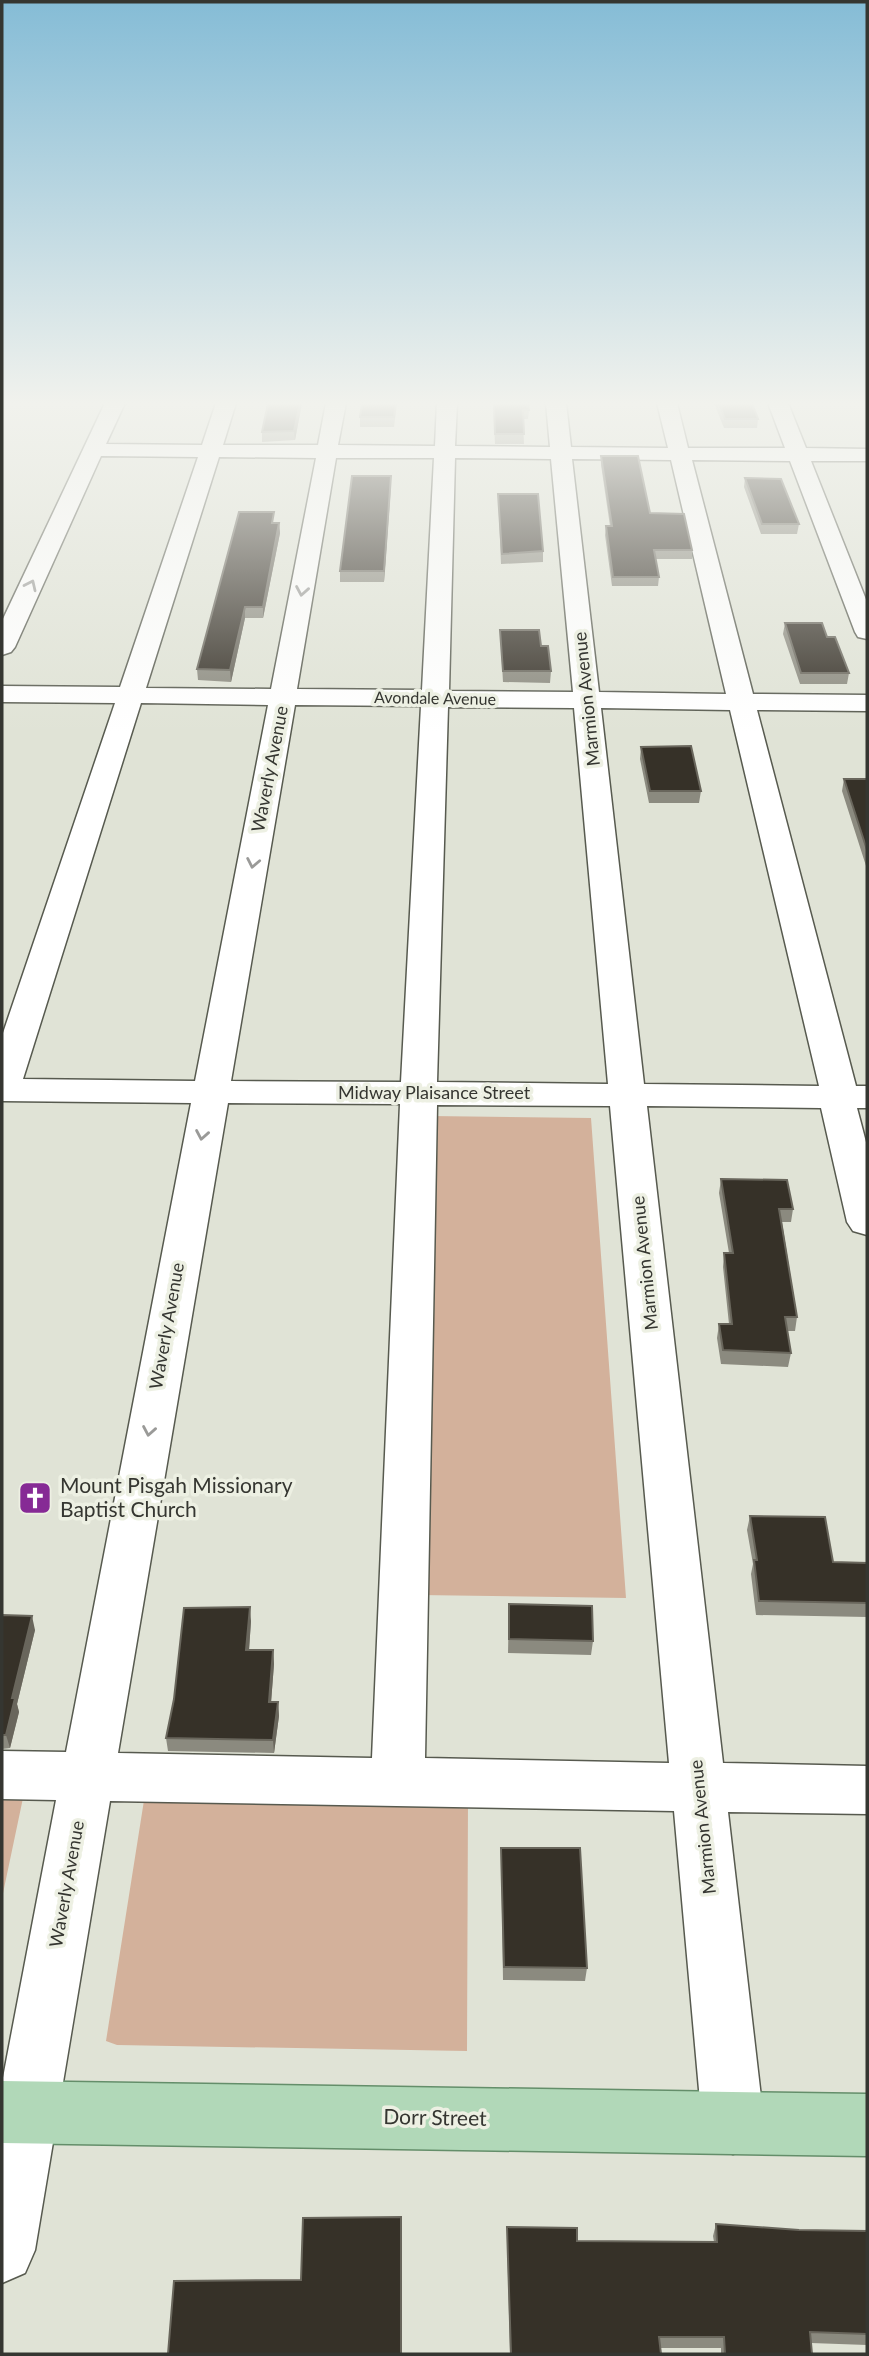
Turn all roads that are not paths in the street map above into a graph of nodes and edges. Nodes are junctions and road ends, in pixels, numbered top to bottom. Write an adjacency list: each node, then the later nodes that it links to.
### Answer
1 (64, 513): 9 (street, one-way to 1)
2 (190, 513): 11 (street)
3 (316, 513): 12 (street, Waverly Avenue, one-way to 12)
4 (443, 513): 13 (street)
5 (568, 513): 14 (street, Marmion Avenue)
6 (694, 513): 15 (street)
7 (821, 513): 8 (street)
8 (867, 632)
9 (2, 647)
10 (2, 694): 11 (street, Avondale Avenue)
11 (130, 695): 12 (street, Avondale Avenue); 17 (street)
12 (284, 696): 13 (street, Avondale Avenue); 18 (street, Waverly Avenue, one-way to 18)
13 (435, 698): 14 (street, Avondale Avenue); 19 (street)
14 (588, 701): 15 (street, Avondale Avenue); 20 (street, Marmion Avenue)
15 (740, 702): 16 (street, Avondale Avenue); 21 (street)
16 (867, 703)
17 (2, 1089): 18 (street, Midway Plaisance Street)
18 (210, 1091): 19 (street, Midway Plaisance Street); 24 (street, Waverly Avenue, one-way to 24)
19 (419, 1093): 20 (street, Midway Plaisance Street); 25 (street)
20 (628, 1095): 21 (street, Midway Plaisance Street); 26 (street, Marmion Avenue)
21 (848, 1096): 22 (street)
22 (867, 1222)
23 (2, 1775): 24 (street)
24 (86, 1775): 25 (street); 28 (street, Waverly Avenue)
25 (398, 1782): 26 (street)
26 (699, 1788): 27 (street); 29 (street, Marmion Avenue)
27 (867, 1790)
28 (14, 2112): 29 (main road, Dorr Street); 31 (street, Waverly Avenue)
29 (733, 2123): 30 (main road, Dorr Street)
30 (867, 2125)
31 (2, 2250)

